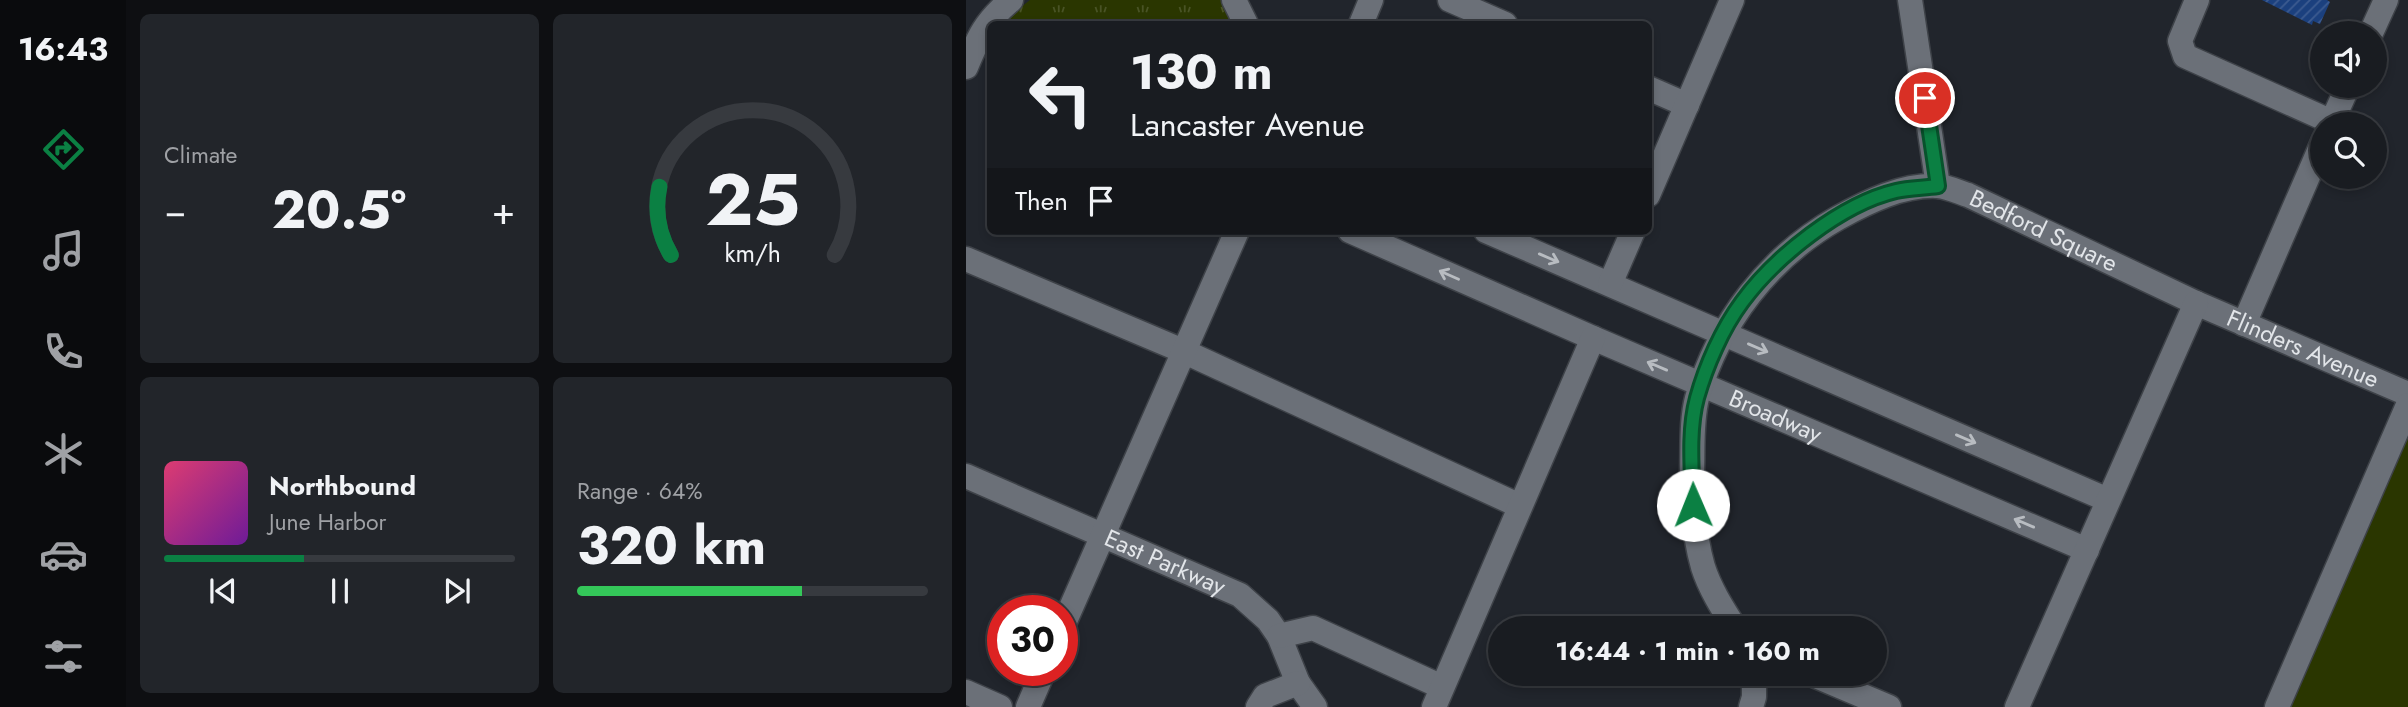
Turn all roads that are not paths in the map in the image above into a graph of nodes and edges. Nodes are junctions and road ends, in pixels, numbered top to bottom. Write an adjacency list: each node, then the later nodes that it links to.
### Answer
1 (1011, 0): 9 (street)
2 (1234, 0): 10 (street)
3 (1371, 0): 11 (street)
4 (1450, 0): 12 (street)
5 (1732, 0): 17 (street)
6 (1910, 0): 21 (street)
7 (2197, 0): 18 (street)
8 (2386, 0): 13 (street)
9 (990, 21)
10 (1244, 21)
11 (1362, 21)
12 (1498, 21)
13 (2376, 21)
14 (978, 39): 15 (street)
15 (966, 67)
16 (1652, 90): 17 (street)
17 (1687, 105): 20 (street)
18 (2310, 121)
19 (2310, 172): 29 (street)
20 (1652, 186)
21 (1938, 186): 28 (street, Bedford Square); 30 (street, Bedford Square)
22 (1235, 235): 32 (street)
23 (1359, 235): 31 (street, Broadway, one-way to 23)
24 (1495, 235): 27 (street, one-way to 27)
25 (1631, 235): 27 (street)
26 (966, 259): 32 (street)
27 (1610, 284): 30 (street)
28 (2196, 303): 29 (street, Flinders Avenue); 37 (street)
29 (2244, 324): 34 (street, Flinders Avenue)
30 (1724, 334): 33 (street, Bedford Square); 37 (street, one-way to 37)
31 (1593, 338): 33 (street, Broadway, one-way to 31); 38 (street)
32 (1183, 351): 38 (street); 39 (street)
33 (1702, 385): 40 (street, Broadway, one-way to 33); 42 (street, Bedford Square)
34 (2408, 394)
35 (2408, 405): 57 (street)
36 (966, 475): 39 (street, East Parkway)
37 (2108, 500): 40 (street)
38 (1520, 506): 49 (street)
39 (1102, 535): 41 (street); 43 (street, East Parkway)
40 (2087, 550): 56 (street)
41 (1076, 595)
42 (1727, 616)
43 (1279, 636): 44 (street, East Parkway); 49 (street)
44 (1298, 683): 52 (street); 53 (street, East Parkway)
45 (1037, 686): 51 (street)
46 (1755, 686): 54 (street)
47 (1839, 686): 55 (street)
48 (966, 692): 50 (street)
49 (1438, 697)
50 (1000, 707)
51 (1028, 707)
52 (1258, 707)
53 (1315, 707)
54 (1751, 707)
55 (1889, 707)
56 (2017, 707)
57 (2277, 707)

